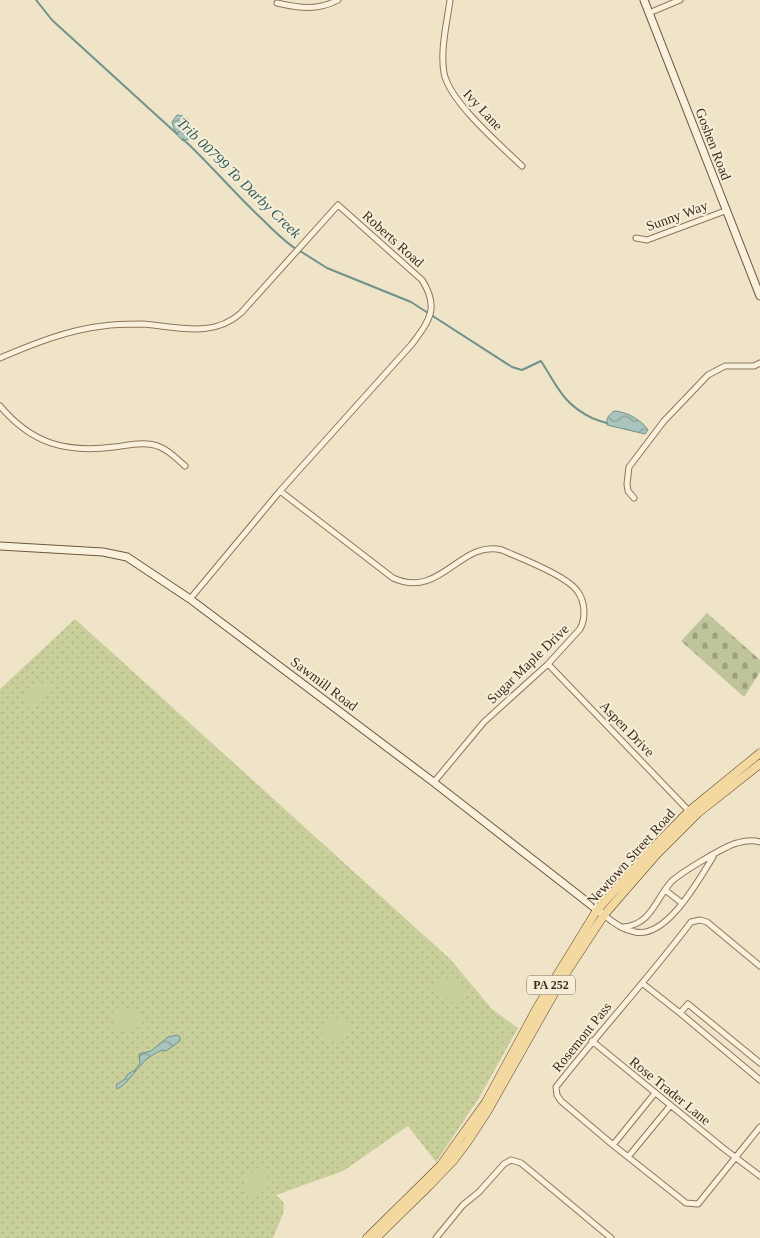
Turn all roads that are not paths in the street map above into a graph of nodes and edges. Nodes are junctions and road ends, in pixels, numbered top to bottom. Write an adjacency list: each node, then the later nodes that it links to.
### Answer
1 (338, 0): 5 (street)
2 (450, 0): 7 (street, Ivy Lane)
3 (644, 0): 6 (street, Goshen Road)
4 (680, 0): 6 (street)
5 (277, 3)
6 (649, 13): 8 (street, Goshen Road)
7 (522, 166)
8 (725, 211): 9 (street, Sunny Way); 10 (street, Goshen Road)
9 (636, 238)
10 (760, 296)
11 (0, 358): 15 (street, Roberts Road)
12 (760, 363): 16 (street)
13 (0, 406): 14 (street)
14 (185, 466)
15 (280, 490): 18 (street, Roberts Road); 19 (street, Sugar Maple Drive)
16 (634, 498)
17 (0, 546): 18 (street, Sawmill Road)
18 (190, 599): 22 (street, Sawmill Road)
19 (548, 664): 22 (street, Sugar Maple Drive); 23 (street, Aspen Drive)
20 (760, 753): 23 (main road, Newtown Street Road / PA 252)
21 (760, 764): 28 (main road, Newtown Street Road / PA 252)
22 (434, 782): 28 (street, Sawmill Road)
23 (689, 811): 28 (main road, Newtown Street Road / PA 252)
24 (759, 840): 25 (street)
25 (714, 855): 26 (street); 27 (street)
26 (665, 890): 27 (street); 29 (street)
27 (682, 903): 29 (street)
28 (601, 913): 29 (street); 45 (main road, Newtown Street Road / PA 252); 46 (main road, Newtown Street Road / PA 252)
29 (623, 927)
30 (760, 966): 31 (street, Rosemont Pass)
31 (642, 983): 32 (street); 34 (street, Rosemont Pass)
32 (680, 1013): 33 (street); 35 (street)
33 (721, 1032): 35 (street); 36 (street)
34 (592, 1041): 38 (street, Rose Trader Lane); 41 (street, Rosemont Pass)
35 (715, 1042): 37 (street)
36 (760, 1063)
37 (760, 1080)
38 (655, 1093): 39 (street, Rose Trader Lane); 41 (street)
39 (670, 1106): 42 (street, Rose Trader Lane); 43 (street)
40 (760, 1127): 42 (street)
41 (613, 1145): 43 (street, Rosemont Pass)
42 (736, 1156): 43 (street, Rosemont Pass); 44 (street, Rose Trader Lane)
43 (628, 1157)
44 (760, 1176)
45 (367, 1238)
46 (376, 1238)
47 (436, 1238): 48 (street)
48 (612, 1238)

